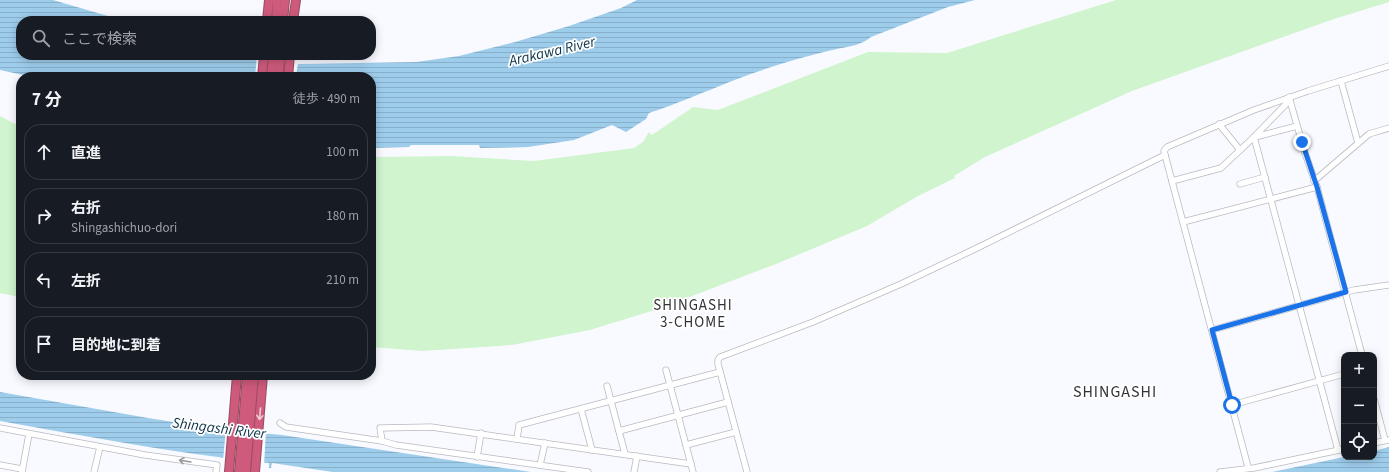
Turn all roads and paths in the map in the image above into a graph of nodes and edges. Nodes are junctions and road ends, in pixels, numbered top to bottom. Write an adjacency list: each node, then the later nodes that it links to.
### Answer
1 (269, 0): 5 (highway)
2 (278, 0): 6 (highway)
3 (285, 0): 7 (highway)
4 (295, 2): 8 (highway)
5 (267, 16)
6 (276, 16)
7 (283, 16)
8 (294, 16)
9 (264, 60): 14 (highway)
10 (273, 60): 15 (highway)
11 (280, 60): 16 (highway)
12 (290, 60): 17 (highway)
13 (1389, 66): 18 (street)
14 (262, 72)
15 (271, 72)
16 (279, 72)
17 (288, 72)
18 (1341, 81): 19 (street); 24 (street)
19 (1289, 97): 20 (street); 21 (street); 23 (street)
20 (1219, 124): 25 (street); 26 (street)
21 (1297, 126): 23 (street); 29 (street)
22 (1389, 128): 24 (street)
23 (1254, 137): 25 (street); 27 (street)
24 (1358, 143): 29 (street)
25 (1240, 150): 28 (street)
26 (1165, 156): 28 (street); 40 (street)
27 (1266, 177): 30 (street); 32 (street)
28 (1172, 181): 33 (street)
29 (1314, 181): 31 (street)
30 (1240, 184)
31 (1317, 187): 32 (street); 35 (street)
32 (1271, 199): 33 (street); 36 (street)
33 (1183, 222): 37 (street)
34 (1389, 284): 35 (street)
35 (1346, 292): 36 (street); 38 (street)
36 (1300, 306): 37 (street); 46 (street)
37 (1212, 330): 51 (street)
38 (1361, 352)
39 (666, 370): 47 (street)
40 (720, 372): 47 (street); 50 (street)
41 (1341, 375): 46 (street)
42 (237, 380): 81 (highway)
43 (247, 380): 82 (highway)
44 (254, 380): 83 (highway)
45 (263, 380): 84 (highway, one-way to 84)
46 (1319, 381): 51 (street); 69 (street)
47 (670, 385): 49 (street); 54 (street)
48 (607, 386): 49 (street)
49 (611, 401): 53 (street); 57 (street)
50 (728, 402): 54 (street); 58 (street)
51 (1232, 405): 77 (street)
52 (1377, 408): 62 (street)
53 (581, 409): 61 (street); 68 (street)
54 (678, 416): 57 (street); 66 (street)
55 (280, 423): 63 (street)
56 (0, 428): 60 (street)
57 (619, 431): 71 (street)
58 (736, 432): 66 (street); 88 (street)
59 (480, 433): 61 (street); 63 (street); 73 (street)
60 (29, 434): 67 (street); 78 (street)
61 (517, 439): 65 (street)
62 (1387, 440): 64 (street)
63 (382, 441): 73 (street)
64 (1377, 442)
65 (545, 443): 68 (street); 76 (street)
66 (686, 445): 74 (street)
67 (100, 447): 79 (street); 80 (street, one-way to 67)
68 (592, 450): 71 (street)
69 (1338, 450): 70 (street); 77 (street)
70 (1341, 450)
71 (625, 454): 72 (street)
72 (637, 456): 74 (street); 86 (street)
73 (477, 457): 76 (street)
74 (691, 464): 87 (street)
75 (0, 465): 78 (street)
76 (540, 466): 85 (street)
77 (1248, 468): 89 (street)
78 (22, 471)
79 (94, 472)
80 (216, 472)
81 (229, 472)
82 (239, 472)
83 (246, 472)
84 (255, 472)
85 (588, 472)
86 (634, 472)
87 (693, 472)
88 (747, 472)
89 (1220, 472)

